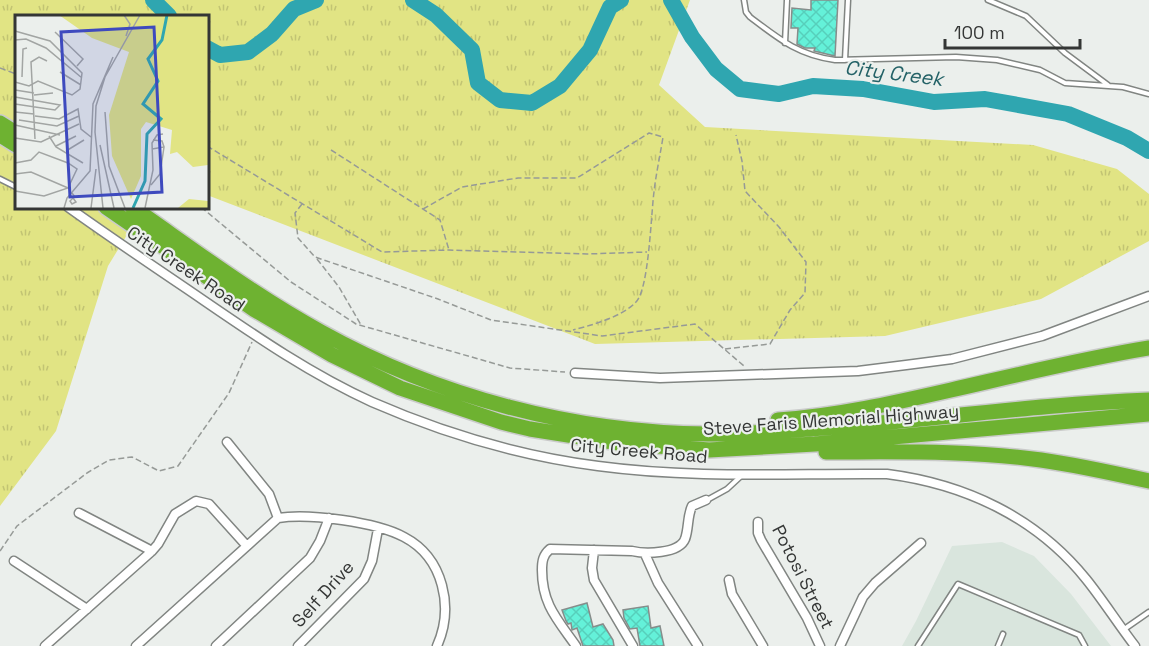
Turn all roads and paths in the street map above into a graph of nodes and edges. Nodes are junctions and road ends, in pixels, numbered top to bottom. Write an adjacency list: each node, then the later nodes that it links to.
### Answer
1 (744, 0): 5 (lane)
2 (787, 0): 5 (lane)
3 (849, 0): 6 (lane)
4 (988, 0): 9 (lane)
5 (785, 44): 6 (lane)
6 (845, 60): 9 (lane)
7 (0, 68): 8 (path)
8 (15, 74)
9 (1108, 86): 10 (lane)
10 (1149, 94)
11 (0, 123): 12 (highway)
12 (15, 131)
13 (0, 135): 15 (highway)
14 (736, 135): 34 (path)
15 (15, 144)
16 (208, 147): 20 (path)
17 (331, 150): 25 (path)
18 (0, 178): 19 (lane)
19 (15, 186)
20 (302, 204): 26 (path); 28 (path)
21 (69, 208): 32 (street, City Creek Road)
22 (107, 208): 41 (highway, Steve Faris Memorial Highway)
23 (133, 208): 39 (highway, Steve Faris Memorial Highway)
24 (202, 208): 30 (path)
25 (423, 209): 26 (path); 27 (path)
26 (449, 250): 27 (path)
27 (648, 252): 31 (path)
28 (315, 257): 30 (path); 31 (path)
29 (1149, 296): 36 (street)
30 (362, 326): 35 (path)
31 (570, 331): 34 (path)
32 (255, 336): 42 (street, City Creek Road); 53 (path)
33 (1149, 348): 39 (highway)
34 (724, 350): 36 (path)
35 (575, 373): 36 (street)
36 (753, 375)
37 (1149, 400): 39 (highway, Steve Faris Memorial Highway)
38 (1149, 414): 41 (highway, Steve Faris Memorial Highway)
39 (655, 431)
40 (227, 442): 46 (street)
41 (709, 450): 43 (highway)
42 (742, 474): 44 (lane); 60 (street, City Creek Road)
43 (1149, 481)
44 (706, 500): 55 (street)
45 (79, 513): 54 (street)
46 (278, 518): 47 (street); 51 (street)
47 (329, 518): 49 (street); 64 (street)
48 (758, 522): 71 (street, Potosi Street)
49 (378, 529): 65 (street, Self Drive); 66 (street)
50 (921, 543): 72 (street)
51 (246, 545): 54 (street); 63 (street)
52 (594, 550): 55 (street); 67 (street); 68 (street)
53 (0, 551)
54 (152, 551): 58 (street)
55 (645, 554): 69 (street)
56 (14, 561): 58 (street)
57 (729, 580): 70 (street)
58 (87, 609): 62 (street)
59 (1149, 612): 60 (lane)
60 (1123, 630): 76 (street, City Creek Road)
61 (1003, 634): 74 (lane)
62 (45, 646)
63 (136, 646)
64 (216, 646)
65 (298, 646)
66 (437, 646)
67 (576, 646)
68 (633, 646)
69 (698, 646)
70 (763, 646)
71 (820, 646)
72 (840, 646)
73 (918, 646): 75 (lane)
74 (998, 646)
75 (1085, 646)
76 (1135, 646)

